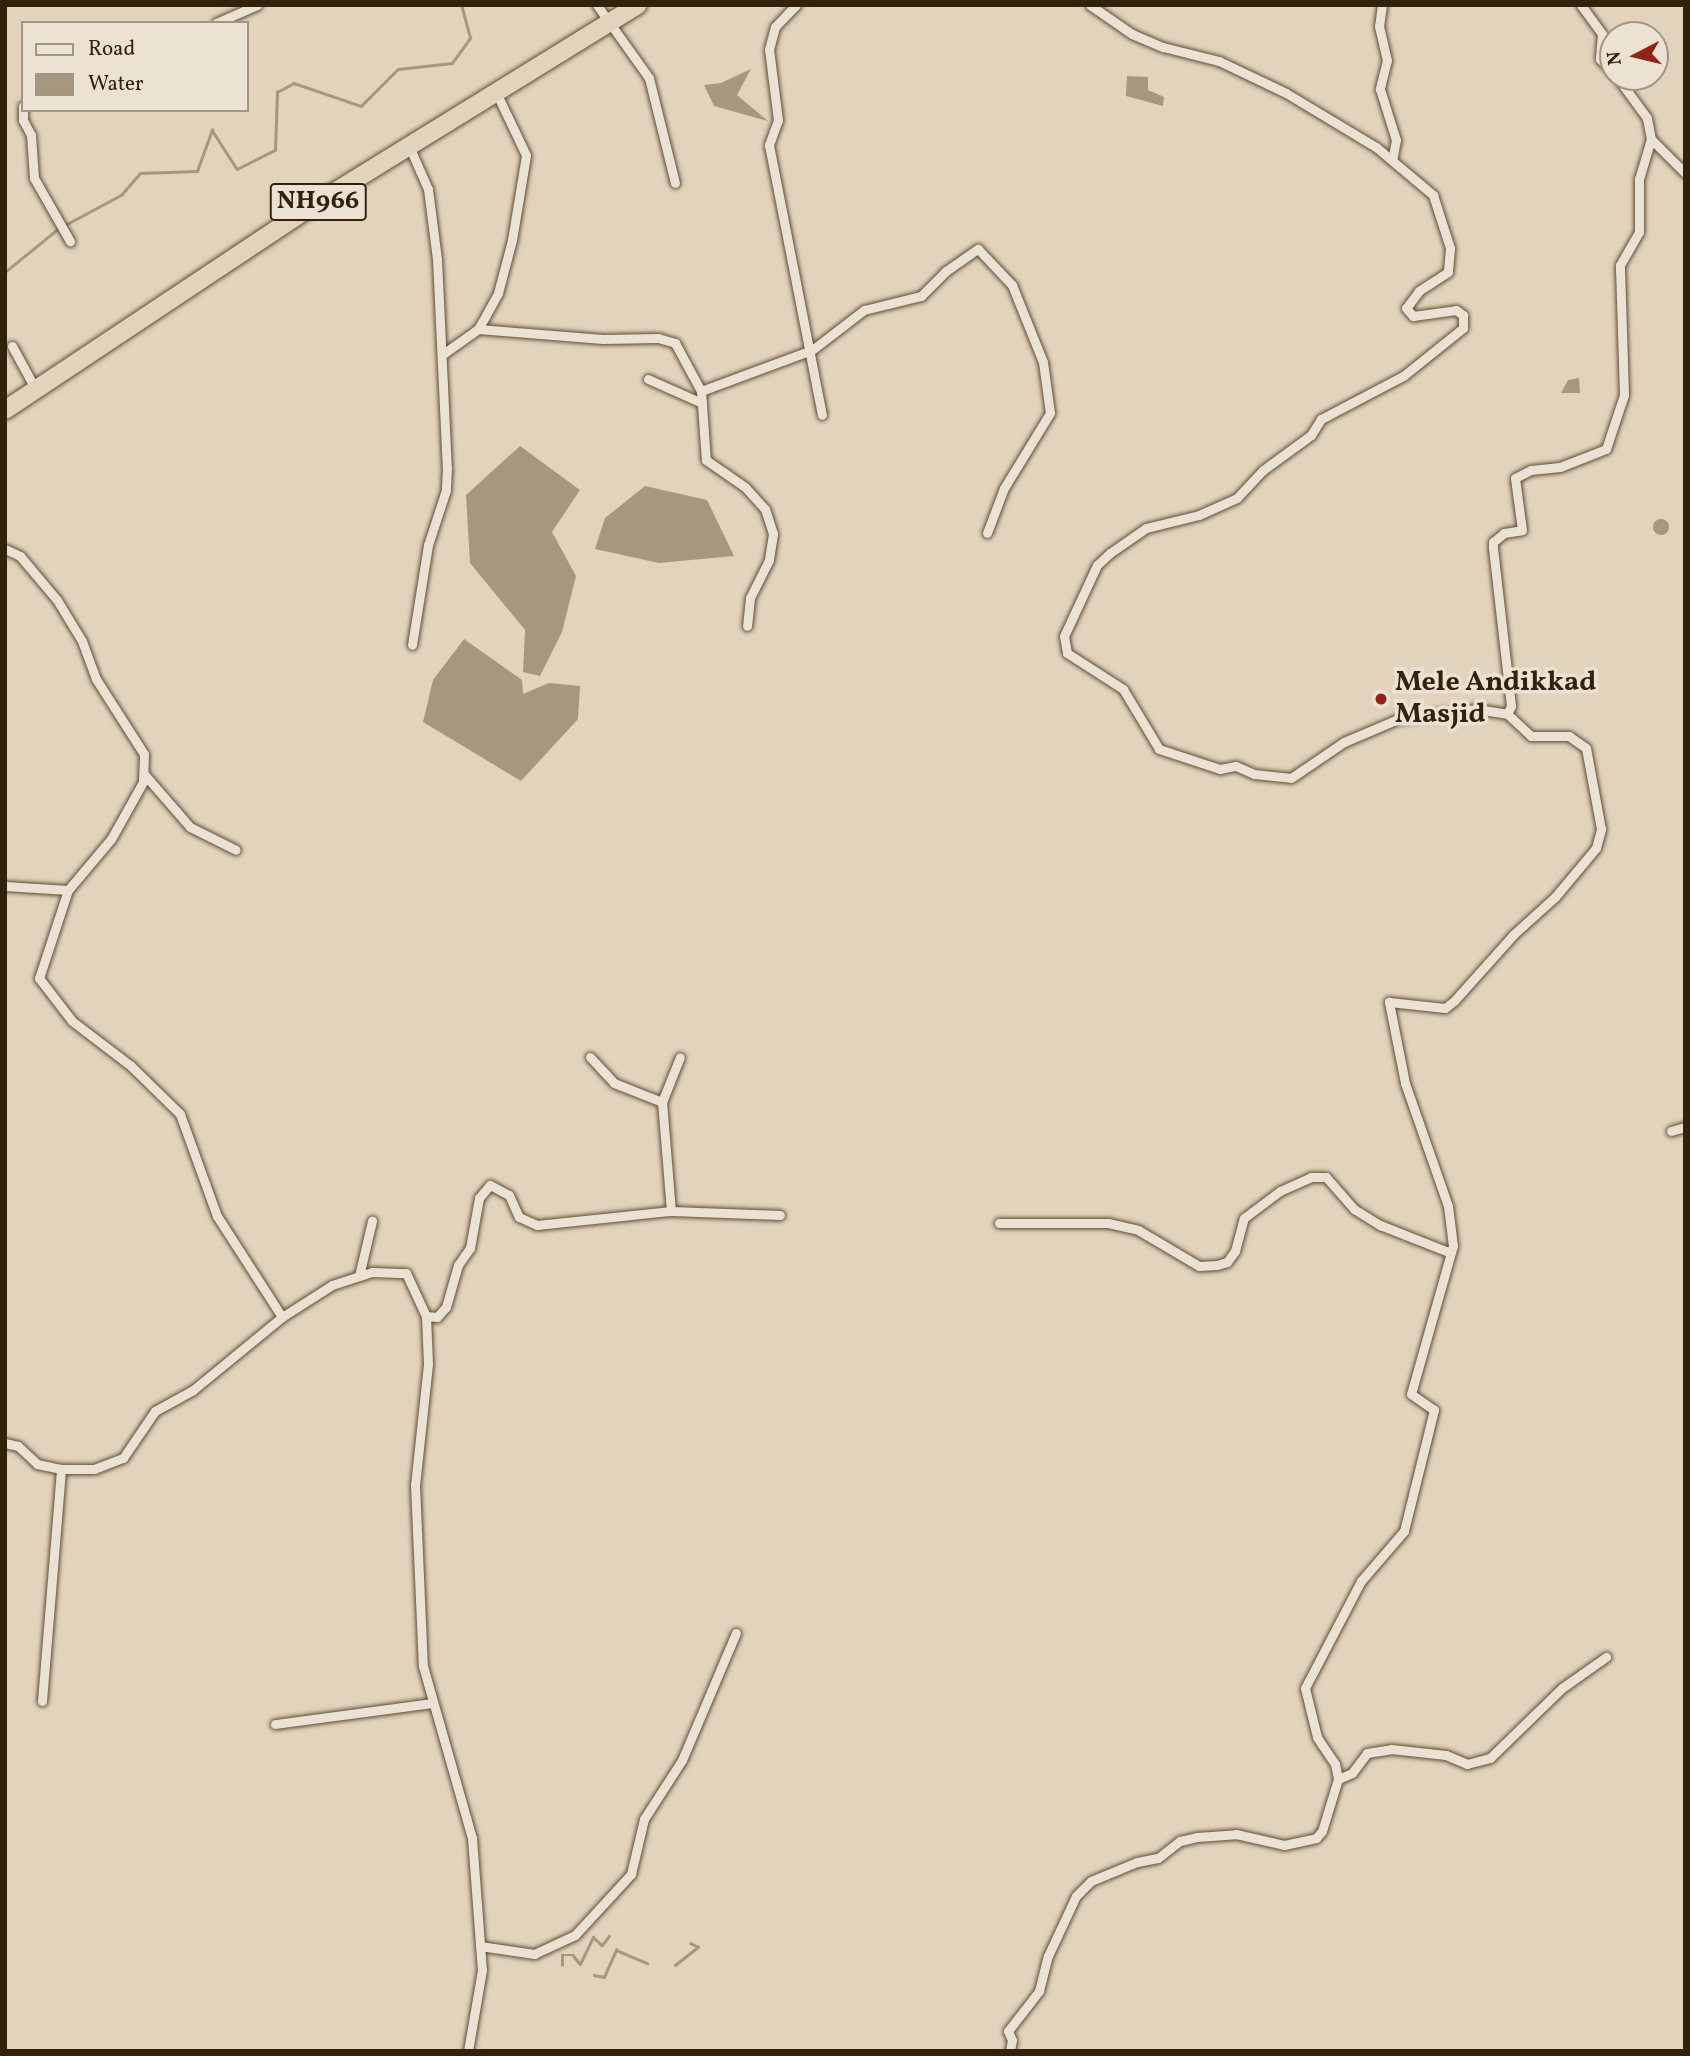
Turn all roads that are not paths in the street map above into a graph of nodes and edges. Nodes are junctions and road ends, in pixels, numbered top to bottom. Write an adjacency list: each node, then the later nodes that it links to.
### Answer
1 (257, 5): 8 (street)
2 (597, 5): 9 (street)
3 (637, 5): 9 (highway, NH966)
4 (796, 5): 22 (street)
5 (1382, 5): 16 (street)
6 (1581, 5): 10 (street)
7 (1096, 7): 16 (street)
8 (221, 21)
9 (606, 24): 12 (highway, NH966); 18 (street)
10 (1599, 29)
11 (1627, 91): 14 (street)
12 (496, 92): 15 (highway, NH966); 20 (street)
13 (23, 112): 19 (street)
14 (1651, 139): 17 (street); 34 (street)
15 (409, 146): 23 (street); 25 (highway, NH966)
16 (1392, 160): 34 (street)
17 (1685, 173)
18 (675, 183)
19 (68, 237)
20 (478, 328): 23 (street); 26 (street)
21 (12, 345): 25 (street)
22 (812, 350): 26 (street); 29 (street); 30 (street)
23 (443, 354): 33 (street)
24 (648, 379): 27 (street)
25 (36, 390): 28 (highway, NH966)
26 (701, 391): 27 (street)
27 (702, 403): 32 (street)
28 (5, 410)
29 (822, 415)
30 (987, 533)
31 (5, 549): 35 (street)
32 (747, 626)
33 (412, 645)
34 (1507, 714): 48 (street)
35 (144, 774): 36 (street); 38 (street)
36 (236, 850)
37 (5, 886): 38 (street)
38 (68, 890): 51 (street)
39 (590, 1057): 41 (street)
40 (680, 1057): 41 (street)
41 (662, 1102): 44 (street)
42 (1685, 1126): 43 (street)
43 (1671, 1131)
44 (671, 1211): 45 (street); 50 (street)
45 (779, 1215)
46 (372, 1221): 49 (street)
47 (999, 1223): 48 (street)
48 (1451, 1253): 59 (street)
49 (359, 1276): 50 (street); 51 (street)
50 (426, 1316): 57 (street)
51 (282, 1317): 53 (street)
52 (5, 1443): 53 (street)
53 (61, 1469): 56 (street)
54 (736, 1633): 60 (street)
55 (1606, 1657): 59 (street)
56 (42, 1701)
57 (432, 1703): 58 (street); 60 (street)
58 (275, 1724)
59 (1338, 1779): 62 (street)
60 (480, 1946): 61 (street)
61 (468, 2051)
62 (1010, 2051)

